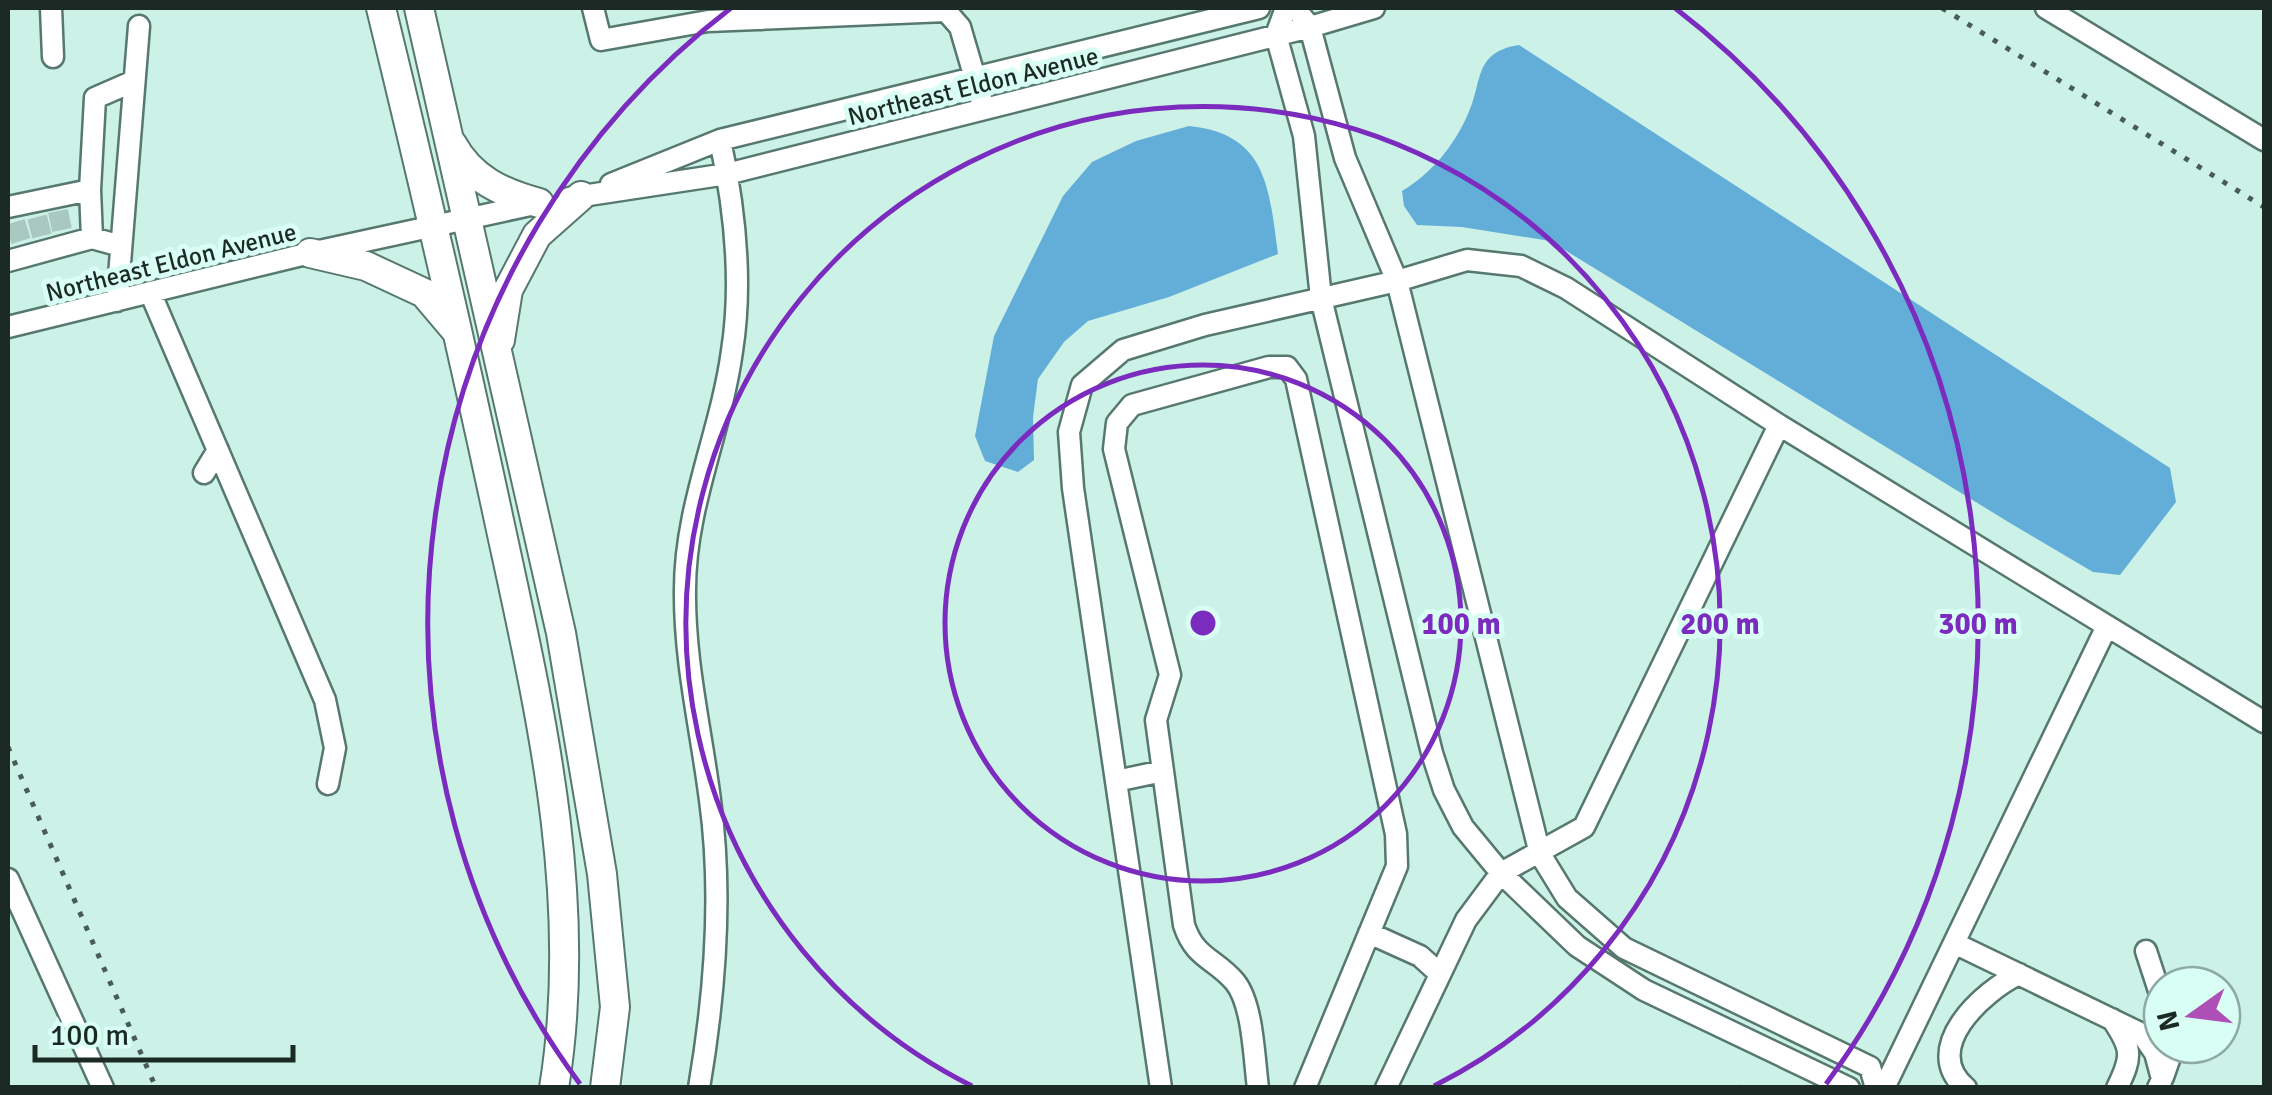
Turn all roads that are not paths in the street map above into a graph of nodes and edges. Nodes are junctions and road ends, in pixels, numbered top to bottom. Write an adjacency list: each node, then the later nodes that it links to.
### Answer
1 (52, 8): 14 (street)
2 (381, 8): 26 (highway)
3 (419, 8): 18 (highway)
4 (593, 8): 10 (street)
5 (1259, 8): 15 (street, Northeast Eldon Avenue)
6 (1286, 8): 13 (street)
7 (1294, 8): 12 (street)
8 (1374, 8): 12 (street, Northeast Eldon Avenue)
9 (2046, 8): 20 (street)
10 (678, 16): 15 (street)
11 (139, 26): 16 (street)
12 (1310, 27): 13 (street, Northeast Eldon Avenue); 31 (street)
13 (1276, 34): 17 (street, Northeast Eldon Avenue); 33 (street)
14 (52, 57)
15 (976, 77): 17 (street); 19 (street, Northeast Eldon Avenue)
16 (134, 81): 22 (street); 29 (street)
17 (984, 109): 21 (street, Northeast Eldon Avenue)
18 (445, 132): 24 (highway); 25 (highway)
19 (720, 140): 21 (street); 23 (street, Northeast Eldon Avenue)
20 (2264, 140)
21 (727, 174): 23 (street, Northeast Eldon Avenue); 60 (street)
22 (90, 190): 27 (street); 28 (street)
23 (581, 196): 24 (street, Northeast Eldon Avenue); 37 (highway)
24 (538, 203): 25 (street, Northeast Eldon Avenue)
25 (465, 218): 26 (street, Northeast Eldon Avenue); 37 (highway)
26 (435, 225): 30 (street, Northeast Eldon Avenue); 36 (highway)
27 (35, 228): 28 (street)
28 (92, 238): 29 (street)
29 (121, 246): 34 (street)
30 (310, 253): 32 (street, Northeast Eldon Avenue); 36 (highway)
31 (1397, 281): 33 (street); 38 (street); 46 (street)
32 (150, 292): 34 (street, Northeast Eldon Avenue); 39 (street)
33 (1321, 298): 44 (street); 47 (street)
34 (116, 300): 35 (street, Northeast Eldon Avenue)
35 (8, 327)
36 (460, 335): 58 (highway)
37 (497, 356): 59 (highway)
38 (1779, 425): 41 (street); 46 (street)
39 (218, 450): 40 (street); 45 (street)
40 (204, 473)
41 (2107, 626): 42 (street); 50 (street)
42 (2264, 722)
43 (1163, 772): 44 (street); 49 (street); 62 (street)
44 (1116, 781): 61 (street)
45 (328, 784)
46 (1540, 854): 47 (street); 66 (street)
47 (1501, 874): 53 (street); 65 (street)
48 (8, 878): 57 (street)
49 (1369, 933): 53 (street); 63 (street)
50 (1954, 943): 54 (street); 67 (street)
51 (2146, 952): 52 (street)
52 (2150, 965)
53 (1440, 974): 64 (street)
54 (2019, 974): 55 (street); 68 (street)
55 (2110, 1018): 56 (street); 69 (street)
56 (2160, 1083)
57 (104, 1088)
58 (554, 1088)
59 (605, 1088)
60 (699, 1088)
61 (1161, 1088)
62 (1258, 1088)
63 (1305, 1088)
64 (1386, 1088)
65 (1849, 1088)
66 (1876, 1088)
67 (1884, 1088)
68 (1966, 1088)
69 (2117, 1088)

